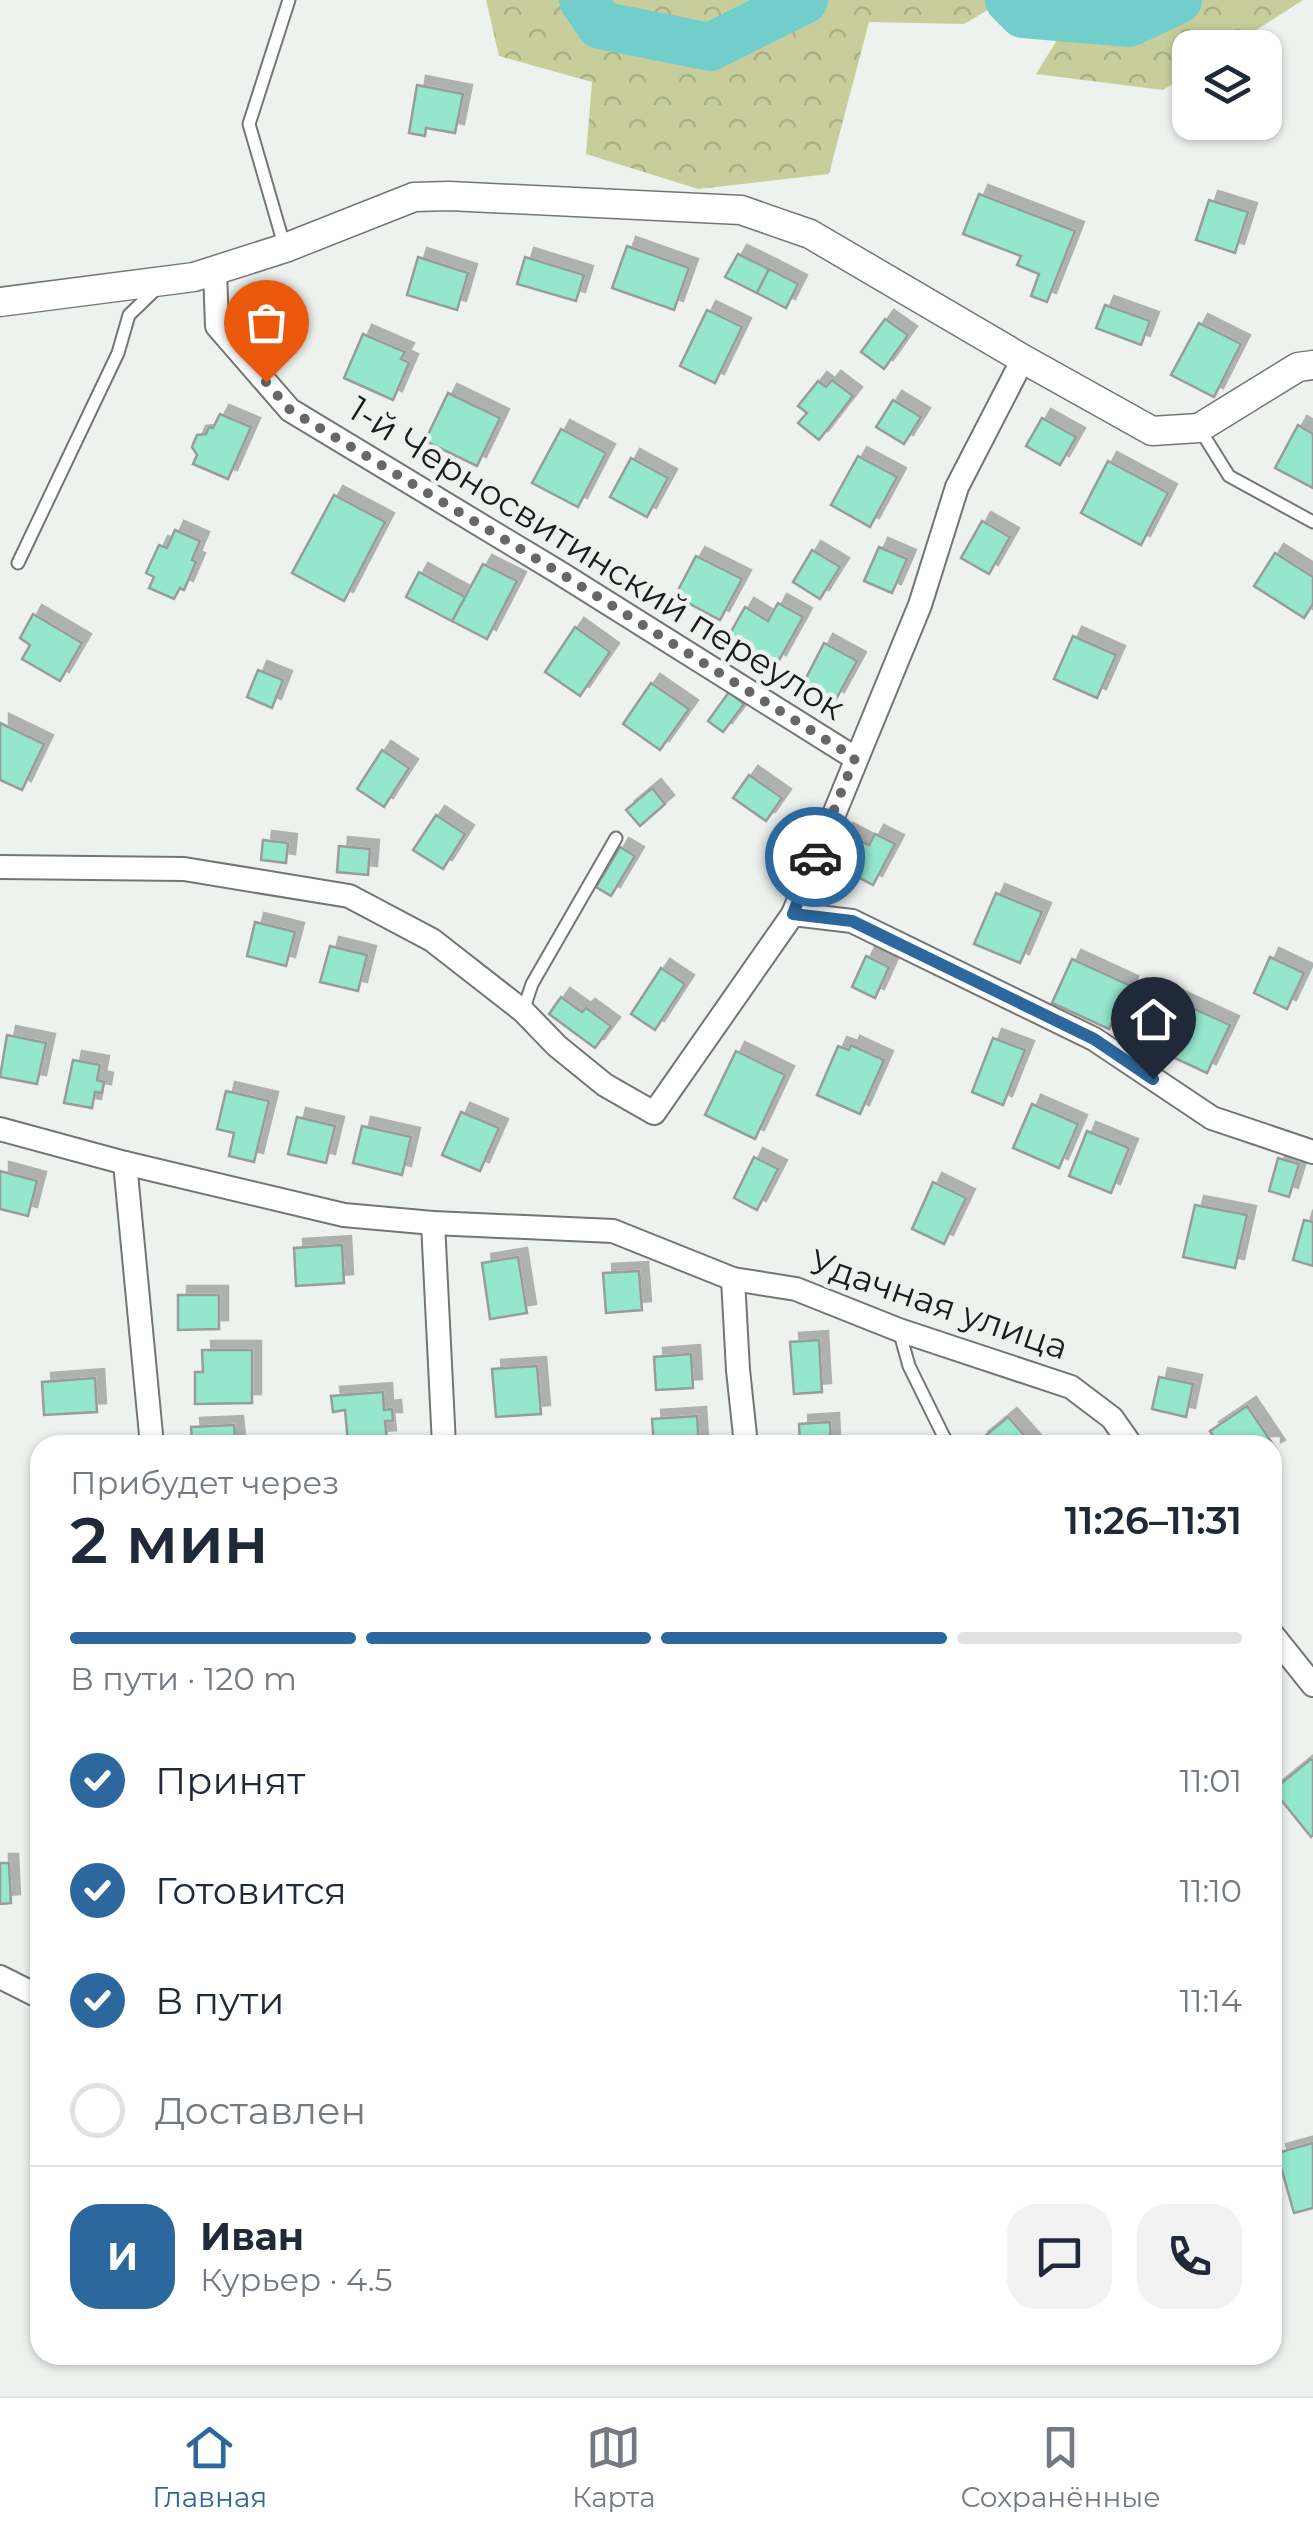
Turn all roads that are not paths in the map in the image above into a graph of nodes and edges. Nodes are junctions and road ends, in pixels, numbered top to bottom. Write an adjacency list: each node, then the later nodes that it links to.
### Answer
1 (289, 0): 2 (lane)
2 (285, 248): 3 (street); 6 (street)
3 (215, 271): 4 (street); 11 (street, 1-й Черносвитинский переулок)
4 (162, 282): 5 (street); 10 (lane)
5 (0, 302)
6 (1022, 358): 8 (street); 11 (street)
7 (1313, 365): 8 (street)
8 (1199, 428): 9 (lane)
9 (1313, 522)
10 (18, 563)
11 (855, 758): 14 (street)
12 (616, 838): 15 (lane)
13 (0, 867): 15 (street)
14 (793, 914): 15 (street); 17 (street)
15 (523, 1011)
16 (0, 1129): 18 (street, Удачная улица)
17 (1313, 1152)
18 (124, 1162): 19 (street, Удачная улица); 22 (street)
19 (433, 1223): 20 (street, Удачная улица); 23 (street)
20 (733, 1278): 21 (street, Удачная улица); 24 (street)
21 (899, 1330): 25 (lane); 26 (street, Удачная улица)
22 (151, 1435)
23 (444, 1435)
24 (745, 1435)
25 (943, 1435)
26 (1124, 1435)
27 (1282, 1646): 28 (street)
28 (1313, 1685)
29 (0, 1977): 30 (street)
30 (30, 1992)

